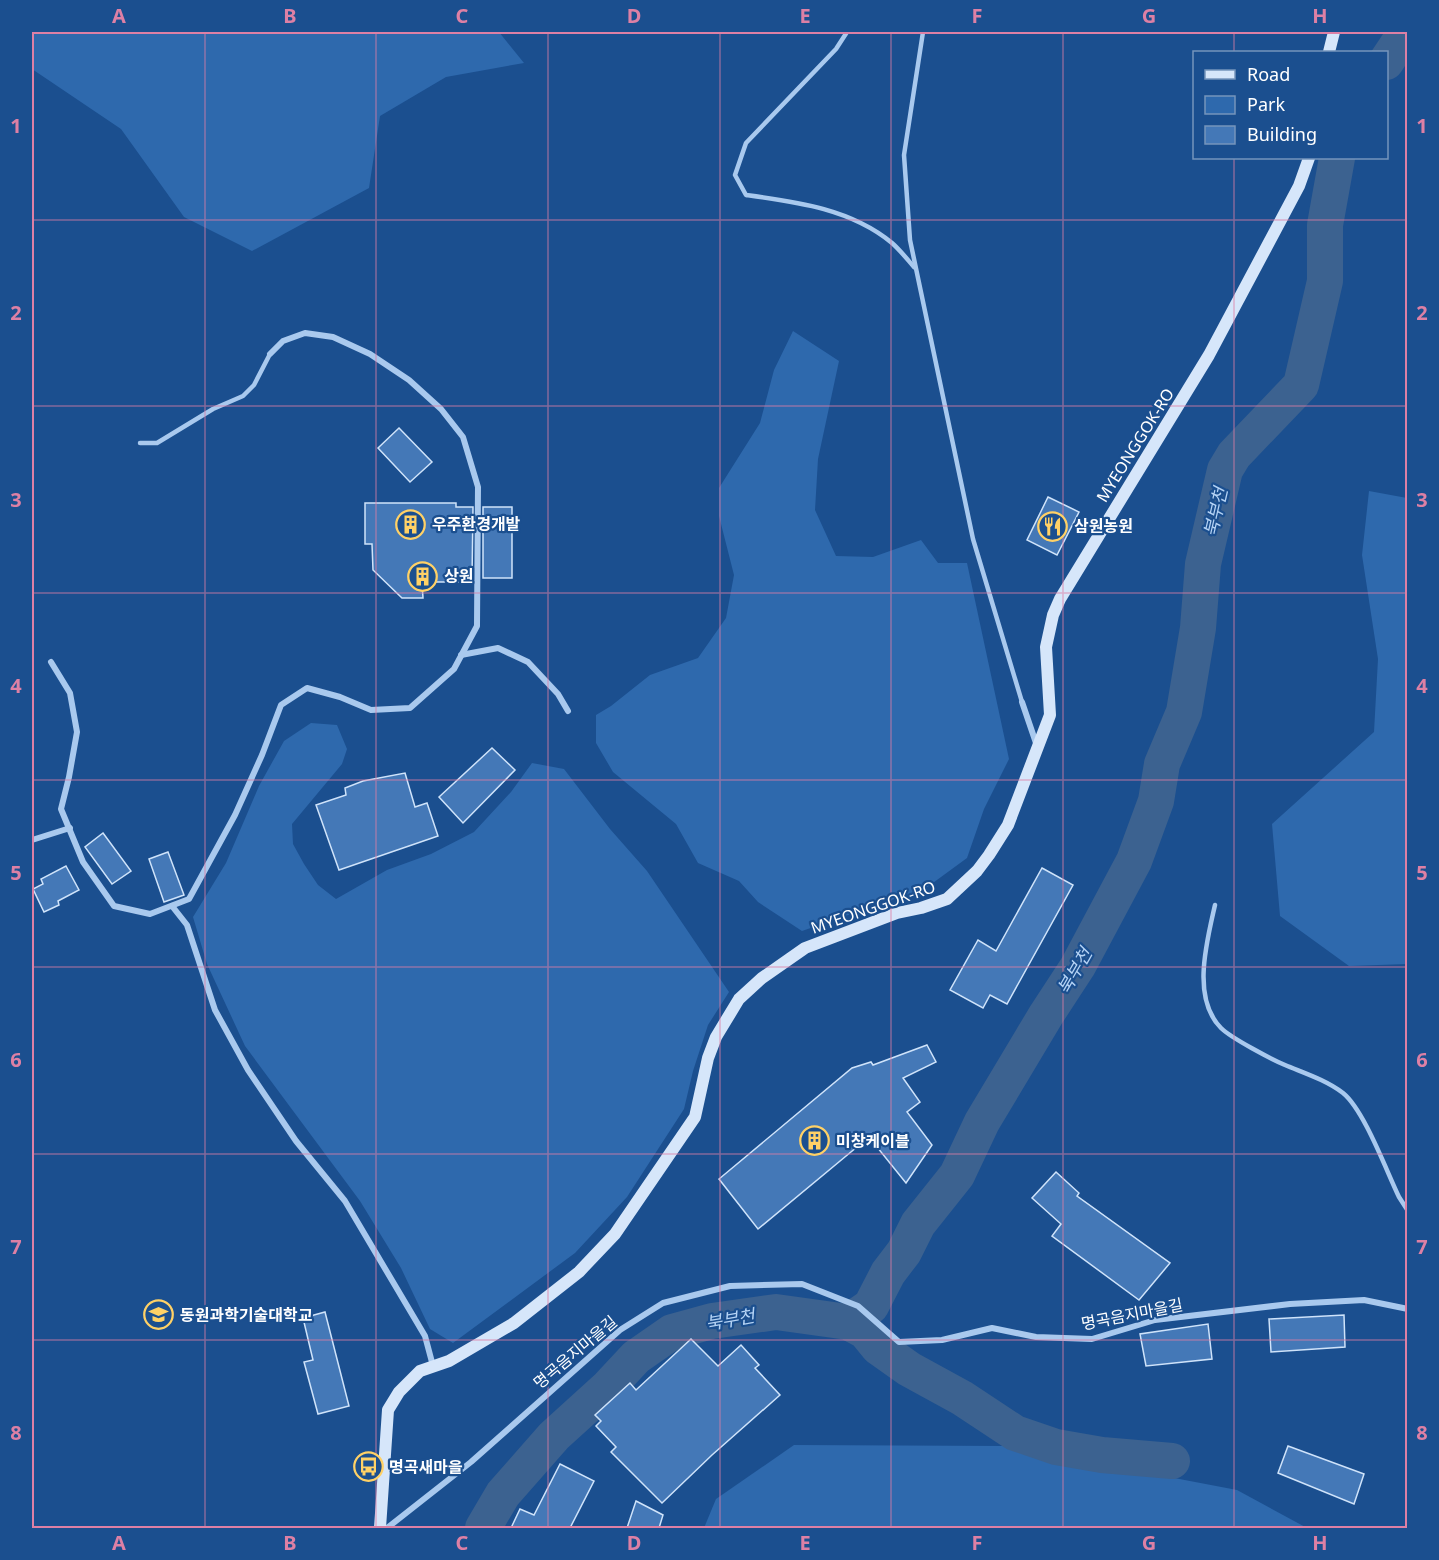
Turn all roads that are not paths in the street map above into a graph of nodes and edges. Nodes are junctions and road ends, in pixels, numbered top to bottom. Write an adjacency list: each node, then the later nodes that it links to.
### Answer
1 (847, 32): 6 (lane)
2 (923, 32): 6 (lane)
3 (1334, 32): 4 (main road)
4 (1329, 51)
5 (1309, 159): 13 (main road, MYEONGGOK-RO)
6 (916, 269): 11 (lane)
7 (270, 354): 8 (lane); 9 (street)
8 (140, 443)
9 (461, 655): 12 (street); 17 (street)
10 (51, 662): 14 (street)
11 (1022, 702): 13 (street)
12 (568, 711)
13 (1038, 750): 20 (main road, MYEONGGOK-RO)
14 (70, 828): 15 (street); 17 (street)
15 (32, 840)
16 (1215, 905): 18 (lane)
17 (172, 906): 20 (street)
18 (1407, 1211)
19 (1407, 1309): 22 (street, 명곡음지마을길)
20 (433, 1366): 21 (main road, MYEONGGOK-RO)
21 (380, 1528)
22 (387, 1528)

